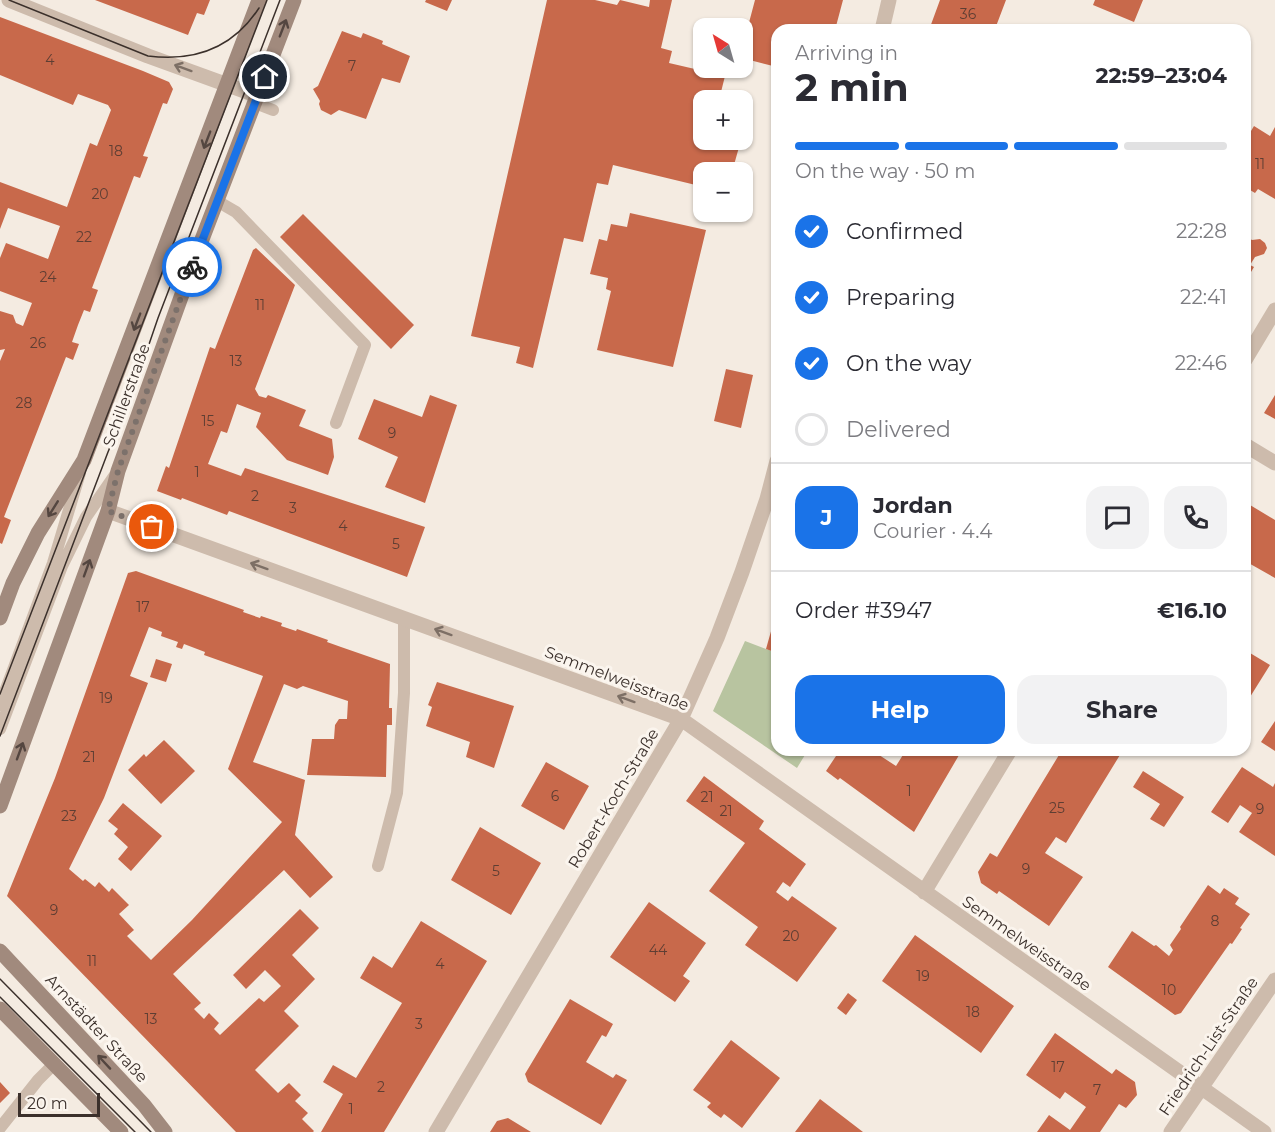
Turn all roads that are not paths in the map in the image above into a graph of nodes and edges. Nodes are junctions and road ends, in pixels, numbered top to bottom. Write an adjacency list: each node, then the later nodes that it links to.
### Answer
1 (9, 0): 6 (street, one-way to 1)
2 (259, 0): 6 (main road, Schillerstraße)
3 (294, 0): 7 (main road, Schillerstraße, one-way to 3)
4 (889, 0): 5 (street)
5 (883, 24)
6 (228, 85): 7 (street); 14 (main road, Schillerstraße, one-way to 14)
7 (256, 99): 8 (lane); 9 (main road, Schillerstraße)
8 (273, 110)
9 (217, 201): 12 (lane); 16 (main road, Schillerstraße)
10 (1275, 310): 11 (street)
11 (1251, 350)
12 (336, 423)
13 (1251, 449): 15 (street)
14 (84, 460): 19 (main road, Schillerstraße, one-way to 19); 21 (lane)
15 (1275, 463)
16 (118, 471): 18 (main road, Schillerstraße); 23 (lane)
17 (771, 484): 22 (street, Robert-Koch-Straße)
18 (108, 511): 20 (street, Semmelweisstraße, one-way to 18); 25 (main road, Schillerstraße, one-way to 18)
19 (0, 618)
20 (404, 618): 22 (street, Semmelweisstraße, one-way to 20); 26 (lane)
21 (0, 705)
22 (681, 719): 27 (street, Semmelweisstraße); 36 (street, Robert-Koch-Straße)
23 (0, 729)
24 (1006, 756): 27 (street)
25 (0, 806)
26 (378, 866)
27 (924, 892): 32 (street, Semmelweisstraße)
28 (0, 951): 35 (main road, Arnstädter Straße, one-way to 28)
29 (1275, 980): 32 (street, Friedrich-List-Straße)
30 (0, 1009): 31 (main road)
31 (54, 1064): 33 (lane); 34 (main road)
32 (1201, 1088): 37 (street, Friedrich-List-Straße); 38 (street, Semmelweisstraße)
33 (0, 1128)
34 (121, 1132)
35 (165, 1132)
36 (436, 1132)
37 (1171, 1132)
38 (1263, 1132)

